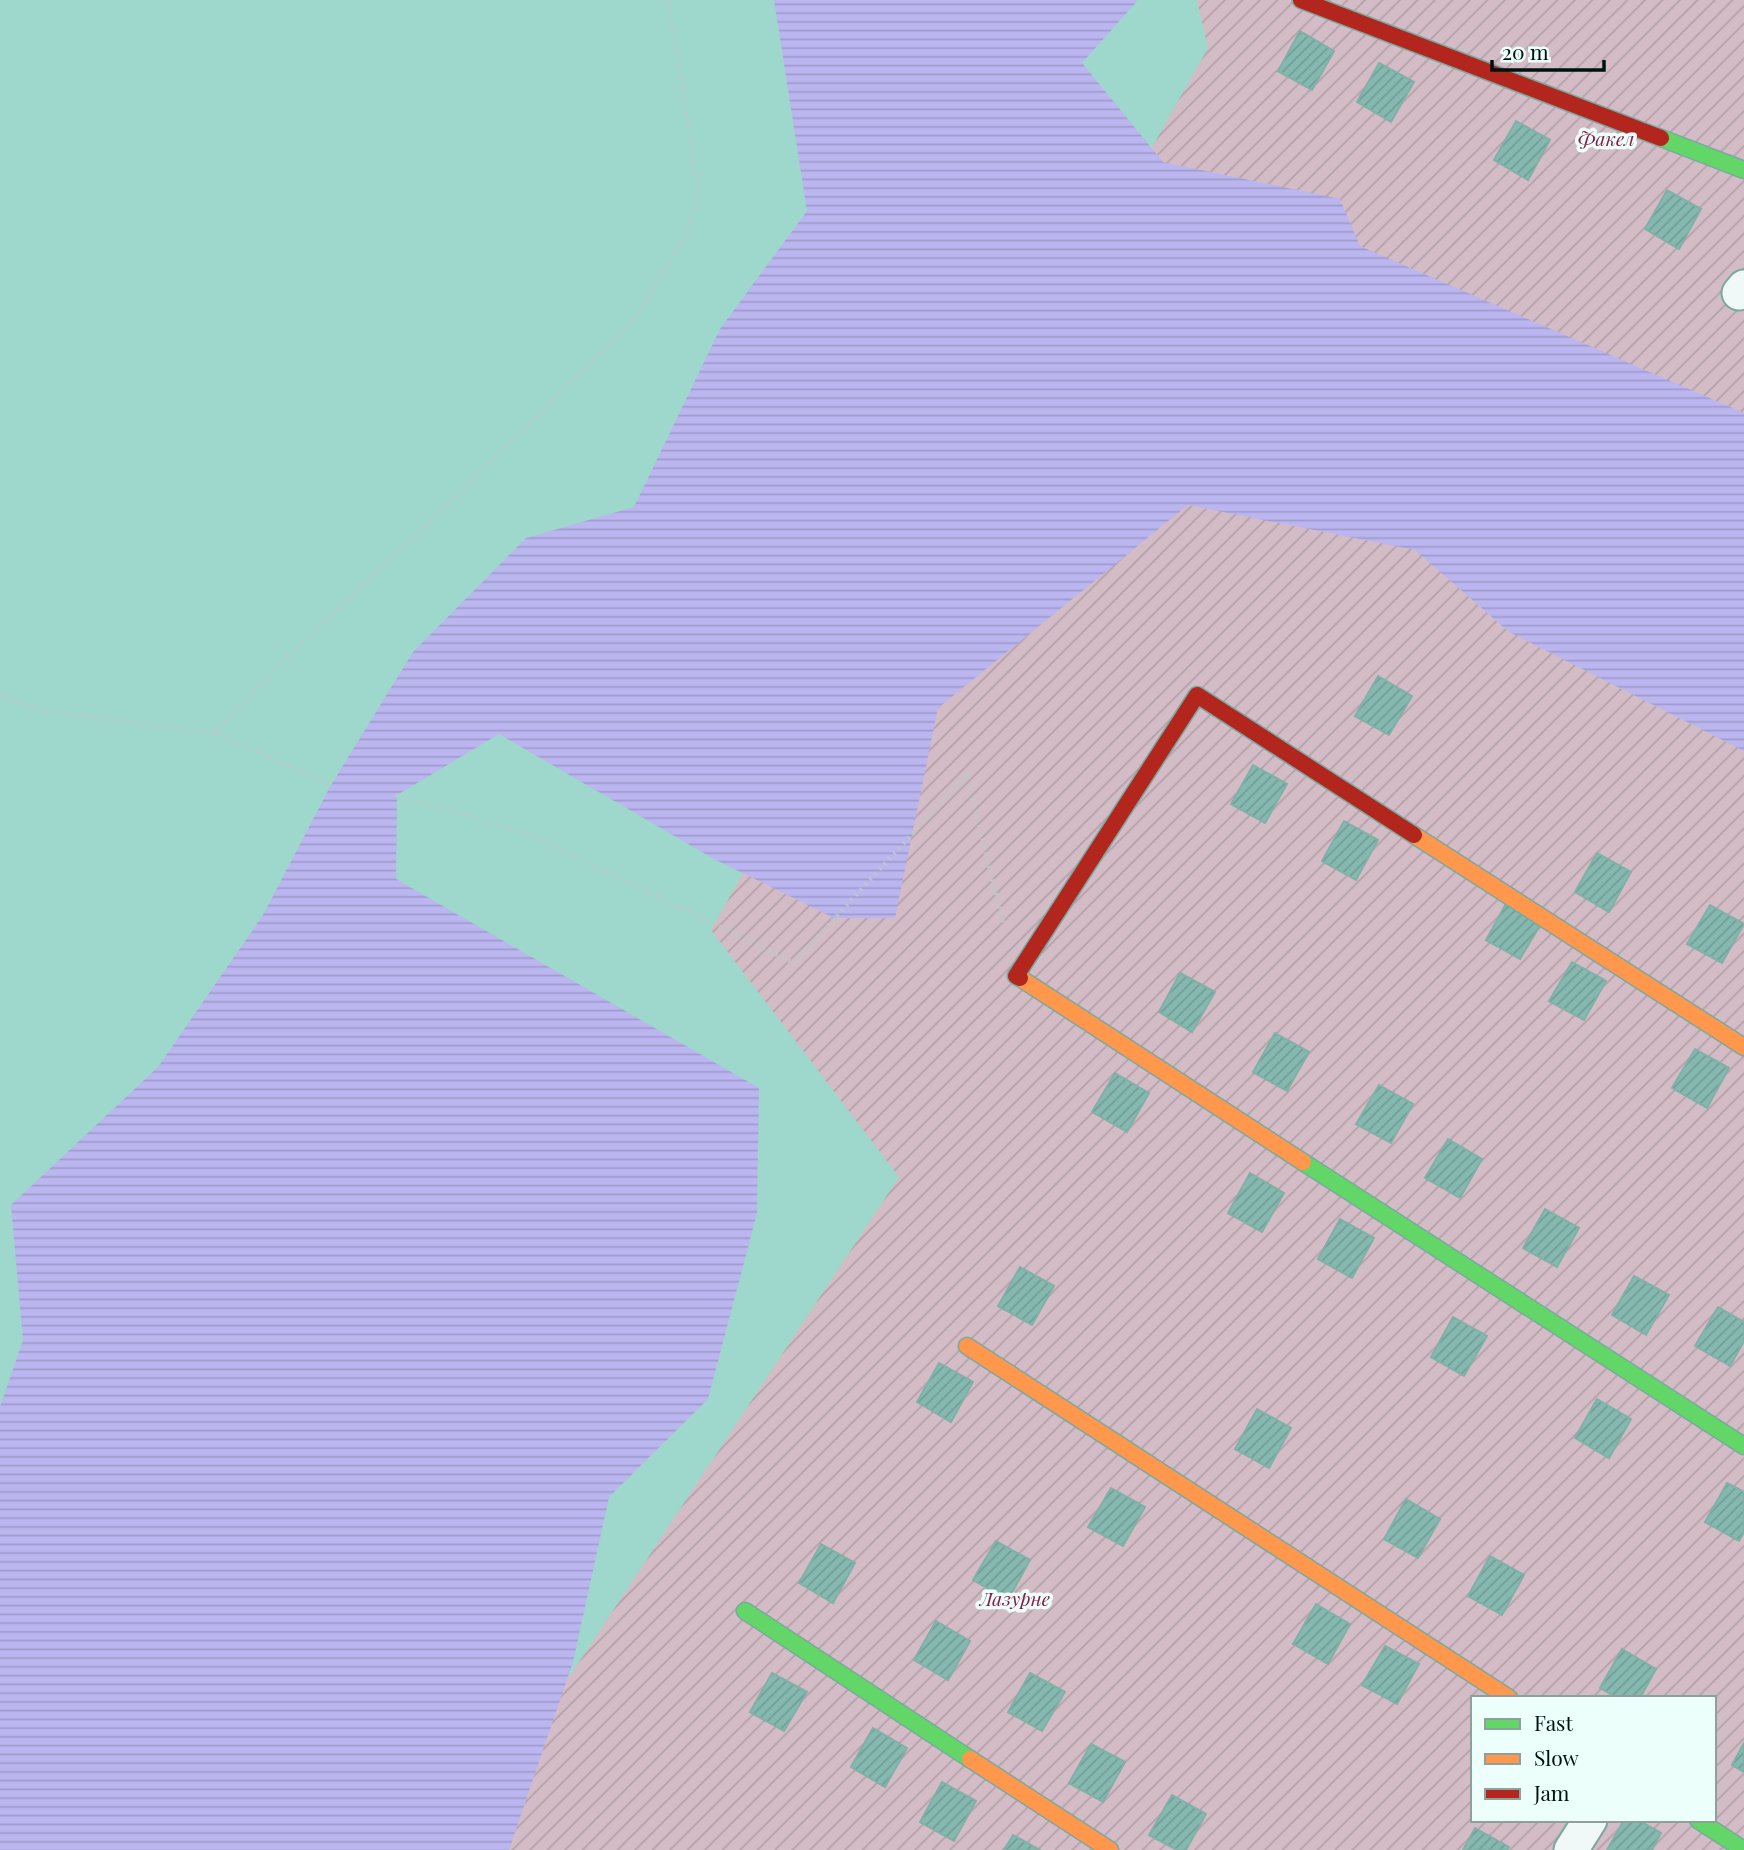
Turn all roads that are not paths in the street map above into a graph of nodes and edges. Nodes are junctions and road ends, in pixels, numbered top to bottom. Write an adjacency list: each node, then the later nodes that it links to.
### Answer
1 (1301, 0): 2 (street)
2 (1744, 170)
3 (1744, 1047): 5 (street)
4 (967, 1346): 7 (street)
5 (1744, 1446)
6 (745, 1611): 10 (street)
7 (1506, 1696)
8 (1589, 1822): 11 (street)
9 (1701, 1822): 12 (street)
10 (1110, 1850)
11 (1571, 1850)
12 (1744, 1850)

